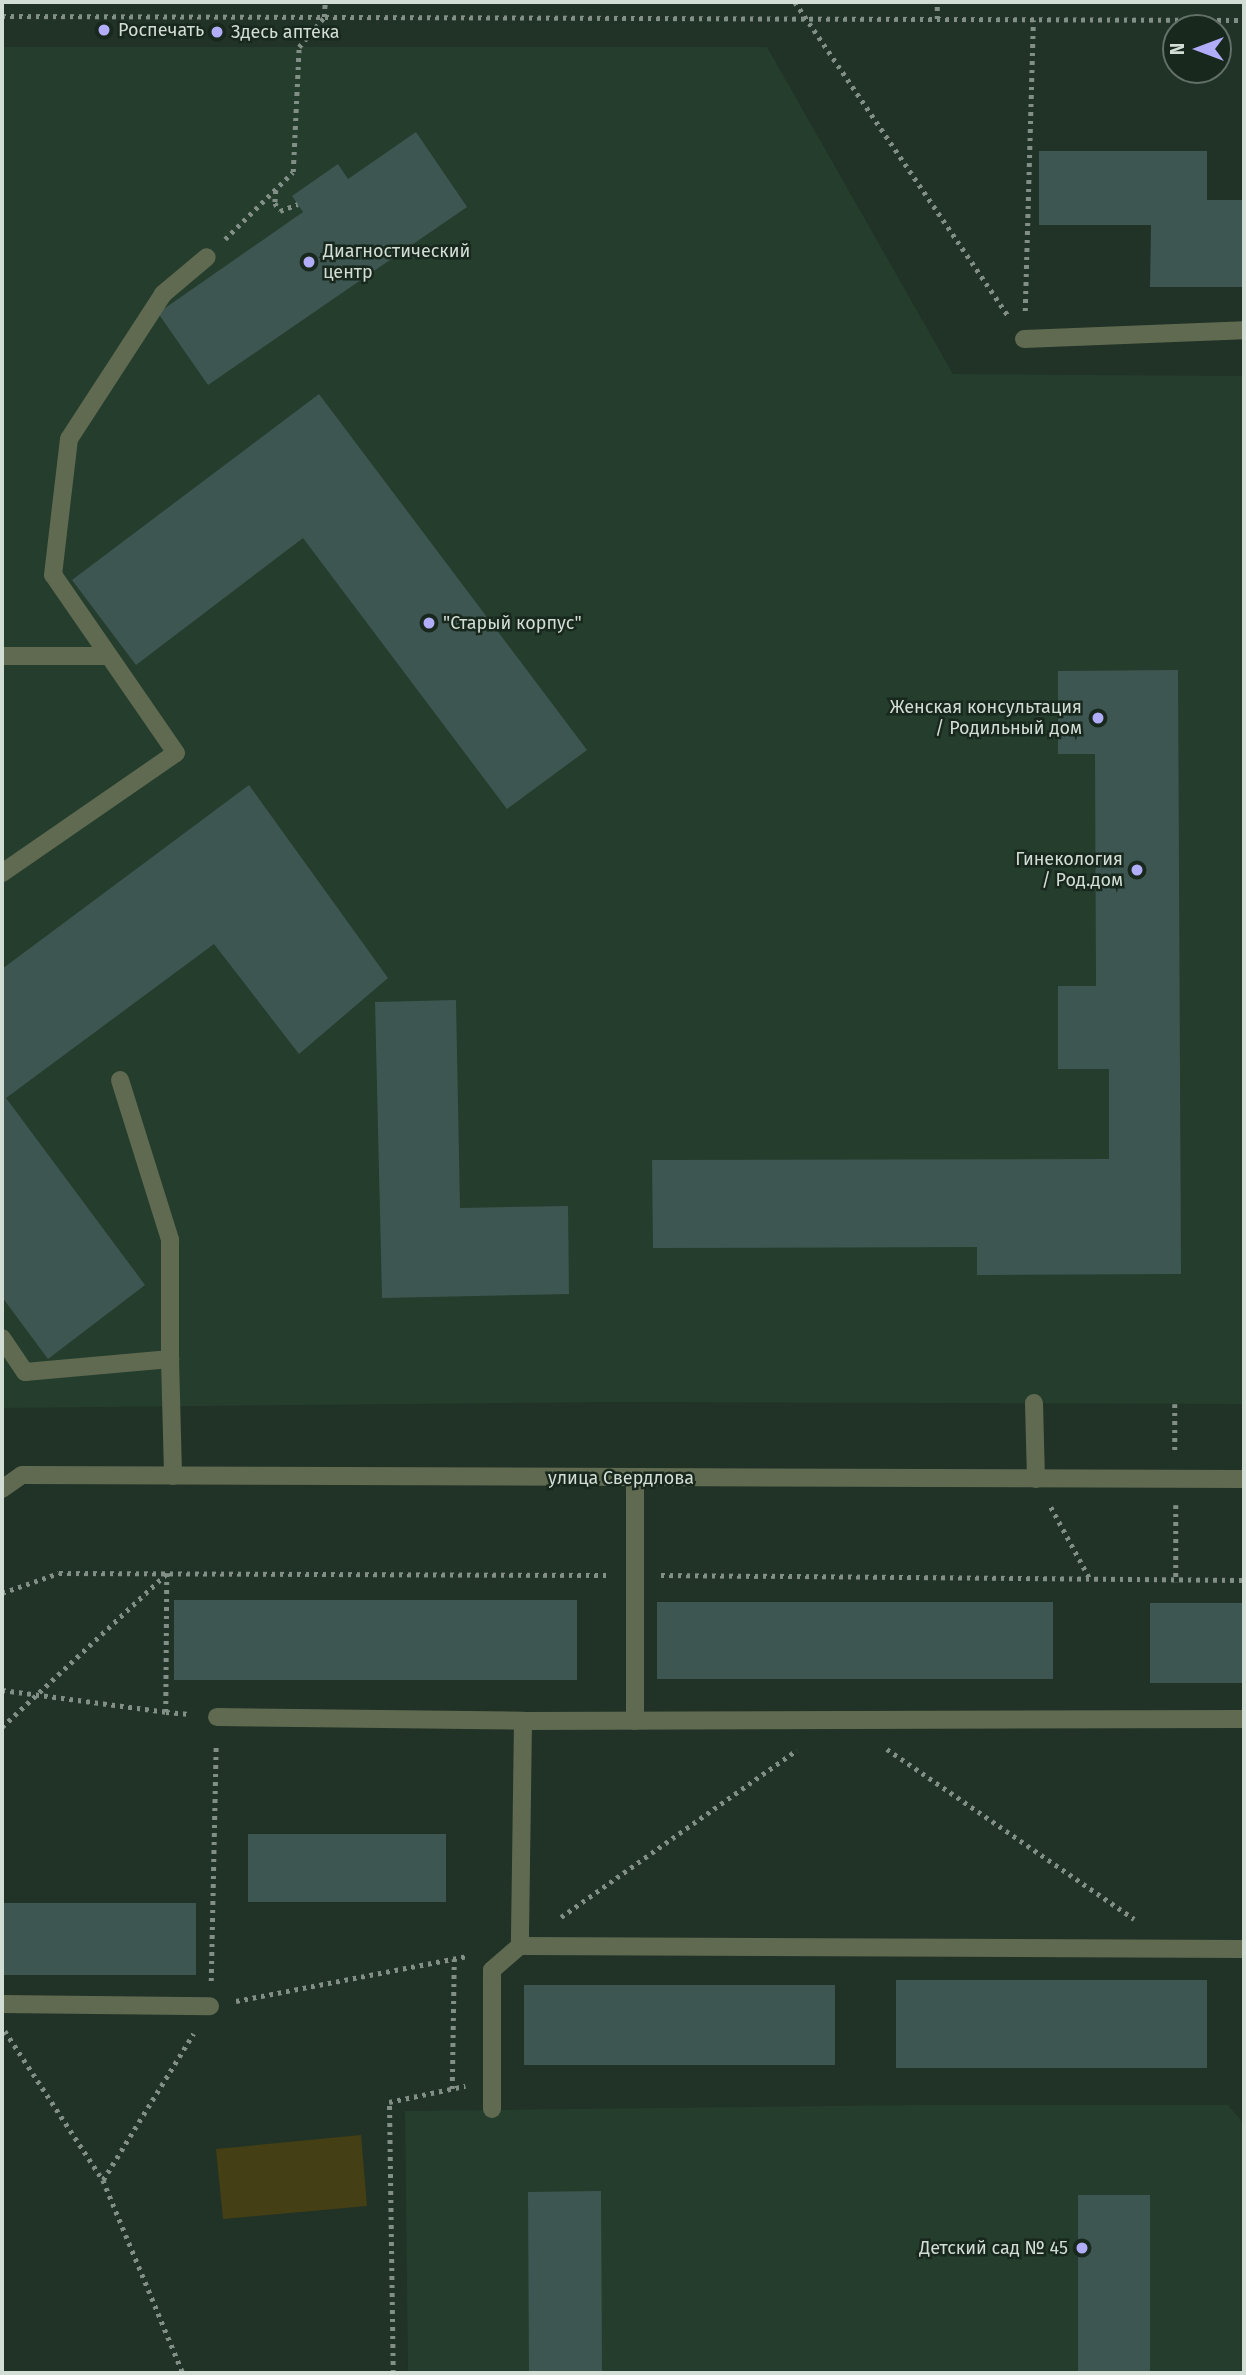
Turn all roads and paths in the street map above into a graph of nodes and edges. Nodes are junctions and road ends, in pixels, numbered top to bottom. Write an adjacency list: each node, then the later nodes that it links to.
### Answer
1 (325, 2): 5 (path)
2 (795, 2): 6 (path)
3 (937, 2): 7 (path)
4 (2, 16): 5 (path)
5 (324, 17): 6 (path); 10 (path)
6 (808, 19): 7 (path); 14 (path)
7 (937, 19): 8 (path)
8 (1033, 20): 9 (path); 14 (path)
9 (1244, 20)
10 (276, 189): 11 (path); 12 (path)
11 (298, 204)
12 (206, 257): 16 (street)
13 (1244, 330): 14 (street)
14 (1024, 340)
15 (2, 656): 16 (street)
16 (108, 656): 17 (street)
17 (2, 873)
18 (120, 1080): 20 (street)
19 (2, 1338): 20 (street)
20 (170, 1359): 22 (street)
21 (1034, 1403): 24 (street)
22 (173, 1476): 23 (street, улица Свердлова); 26 (street, улица Свердлова)
23 (635, 1478): 24 (street, улица Свердлова); 35 (street)
24 (1036, 1479): 25 (street, улица Свердлова); 27 (path)
25 (1244, 1479)
26 (2, 1489)
27 (1089, 1577)
28 (2, 1690): 29 (path)
29 (39, 1696): 30 (path); 30 (path); 36 (path)
30 (166, 1712): 31 (path)
31 (217, 1717): 34 (street); 42 (path)
32 (842, 1718): 33 (street); 35 (street); 37 (path); 38 (path)
33 (1244, 1719)
34 (523, 1721): 35 (street); 37 (street)
35 (635, 1721)
36 (2, 1727)
37 (520, 1946): 38 (street); 40 (path); 44 (street)
38 (1178, 1949): 39 (street)
39 (1244, 1949)
40 (454, 1959): 42 (path); 45 (path)
41 (2, 2004): 42 (street)
42 (210, 2006): 47 (path)
43 (2, 2026): 47 (path)
44 (492, 2080): 45 (path); 46 (street)
45 (452, 2089): 49 (path)
46 (492, 2109)
47 (103, 2180): 48 (path)
48 (183, 2373)
49 (393, 2373)

